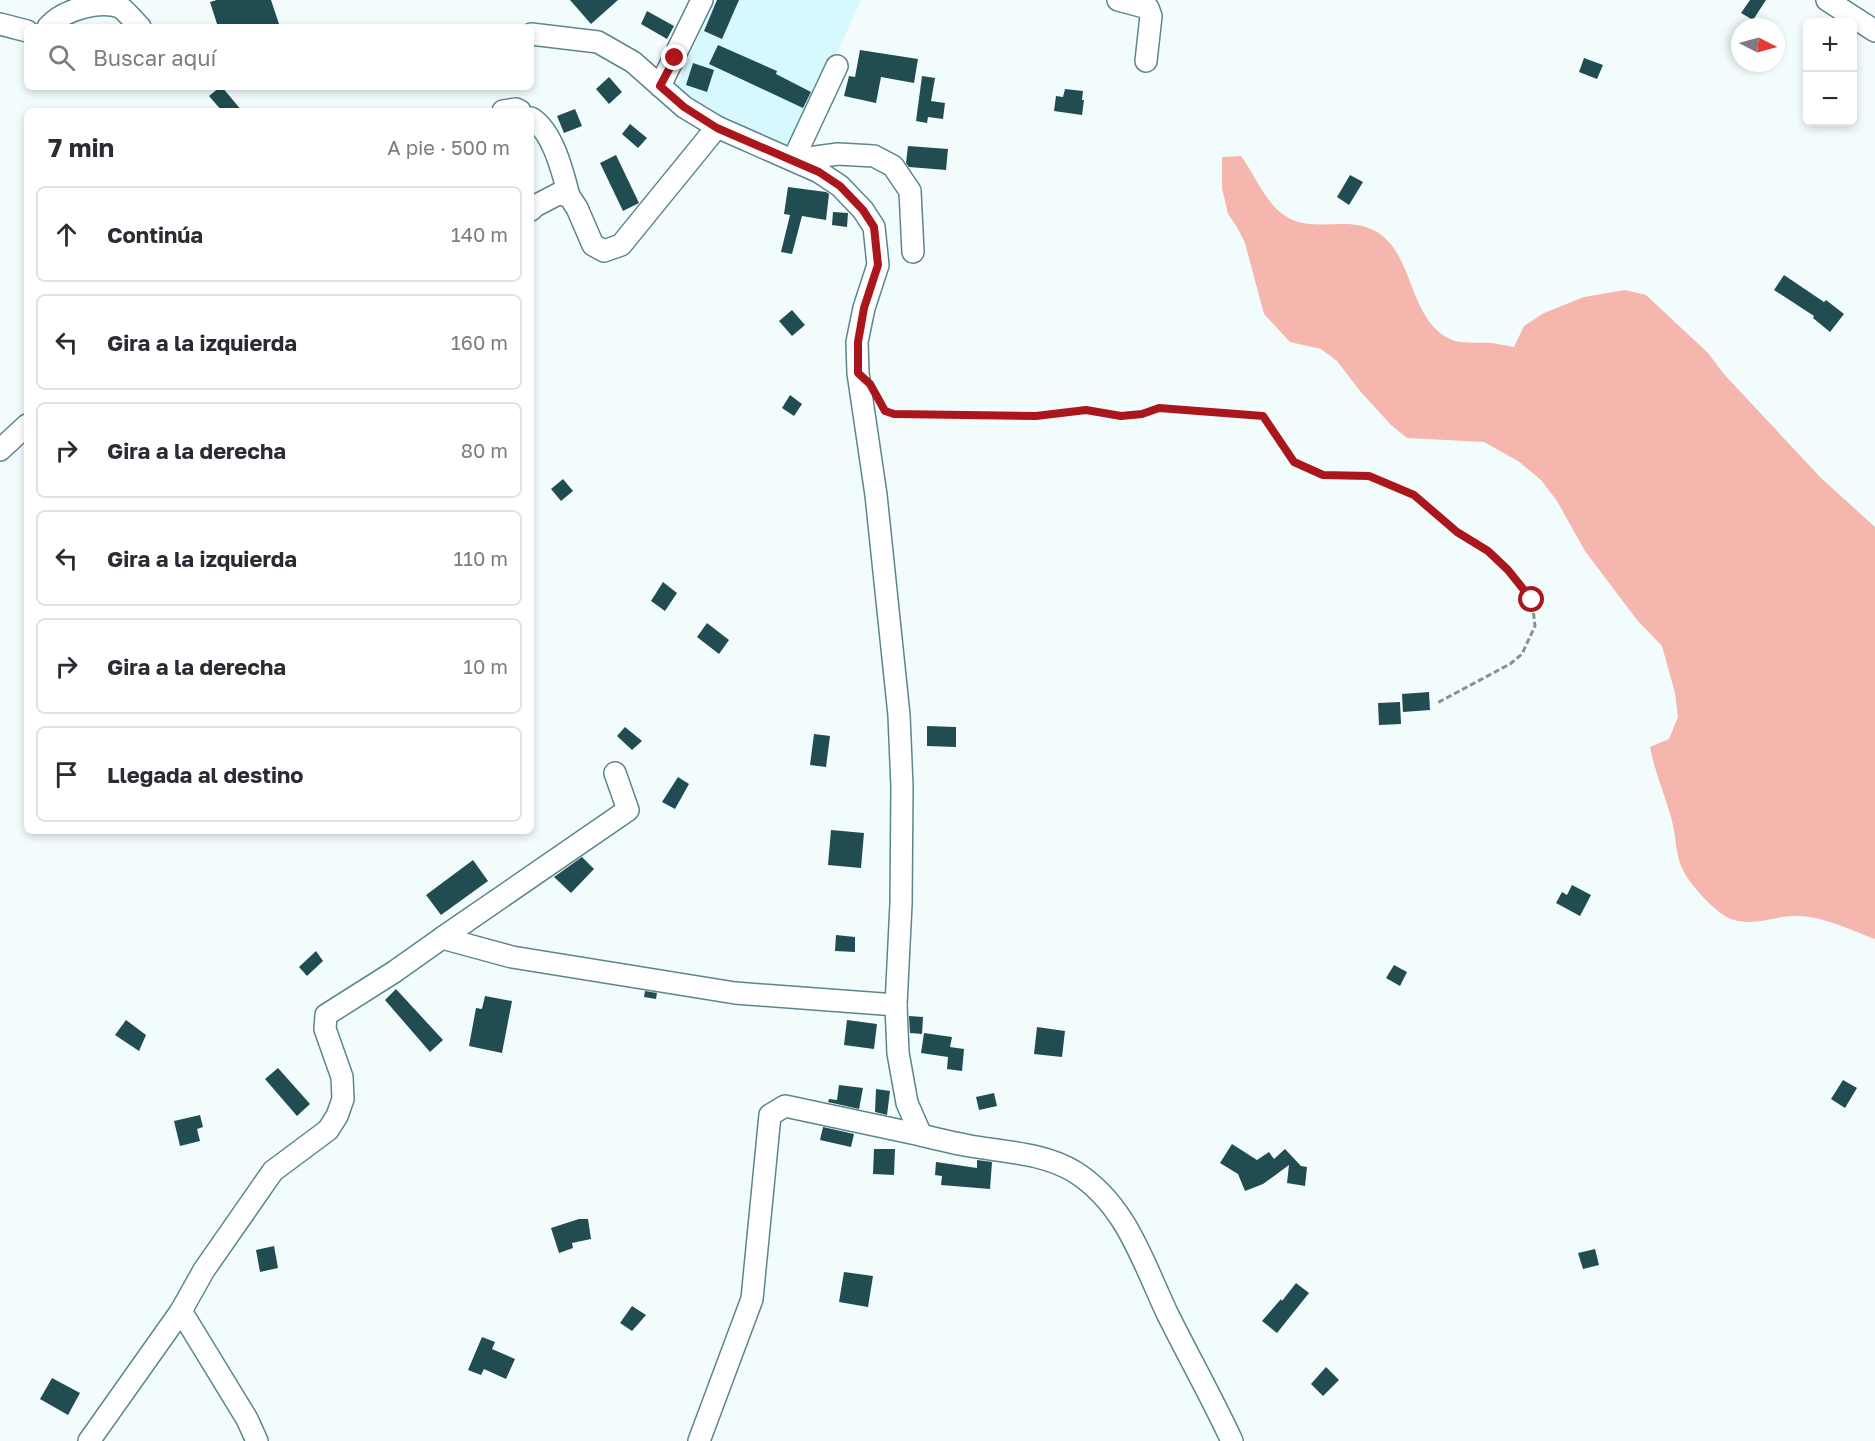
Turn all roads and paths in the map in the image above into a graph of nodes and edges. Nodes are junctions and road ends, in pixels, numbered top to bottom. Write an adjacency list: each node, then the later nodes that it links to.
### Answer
1 (702, 0): 12 (street)
2 (1118, 0): 10 (street)
3 (1827, 0): 8 (street)
4 (0, 24): 7 (street)
5 (51, 24): 6 (street)
6 (137, 24)
7 (24, 30)
8 (1875, 32)
9 (534, 34): 12 (street)
10 (1146, 61)
11 (837, 66): 15 (street)
12 (660, 86): 14 (street)
13 (534, 120): 16 (street)
14 (717, 128): 15 (street); 16 (street)
15 (793, 160): 18 (street); 25 (street)
16 (569, 196): 17 (street)
17 (534, 207)
18 (913, 252)
19 (881, 406): 22 (path)
20 (24, 428): 21 (street)
21 (0, 450)
22 (1437, 703)
23 (615, 773): 24 (street)
24 (442, 938): 25 (street); 27 (street)
25 (896, 1005): 26 (street)
26 (921, 1135): 30 (street); 31 (street)
27 (181, 1311): 28 (street); 29 (street)
28 (89, 1441)
29 (257, 1441)
30 (699, 1441)
31 (1232, 1441)

